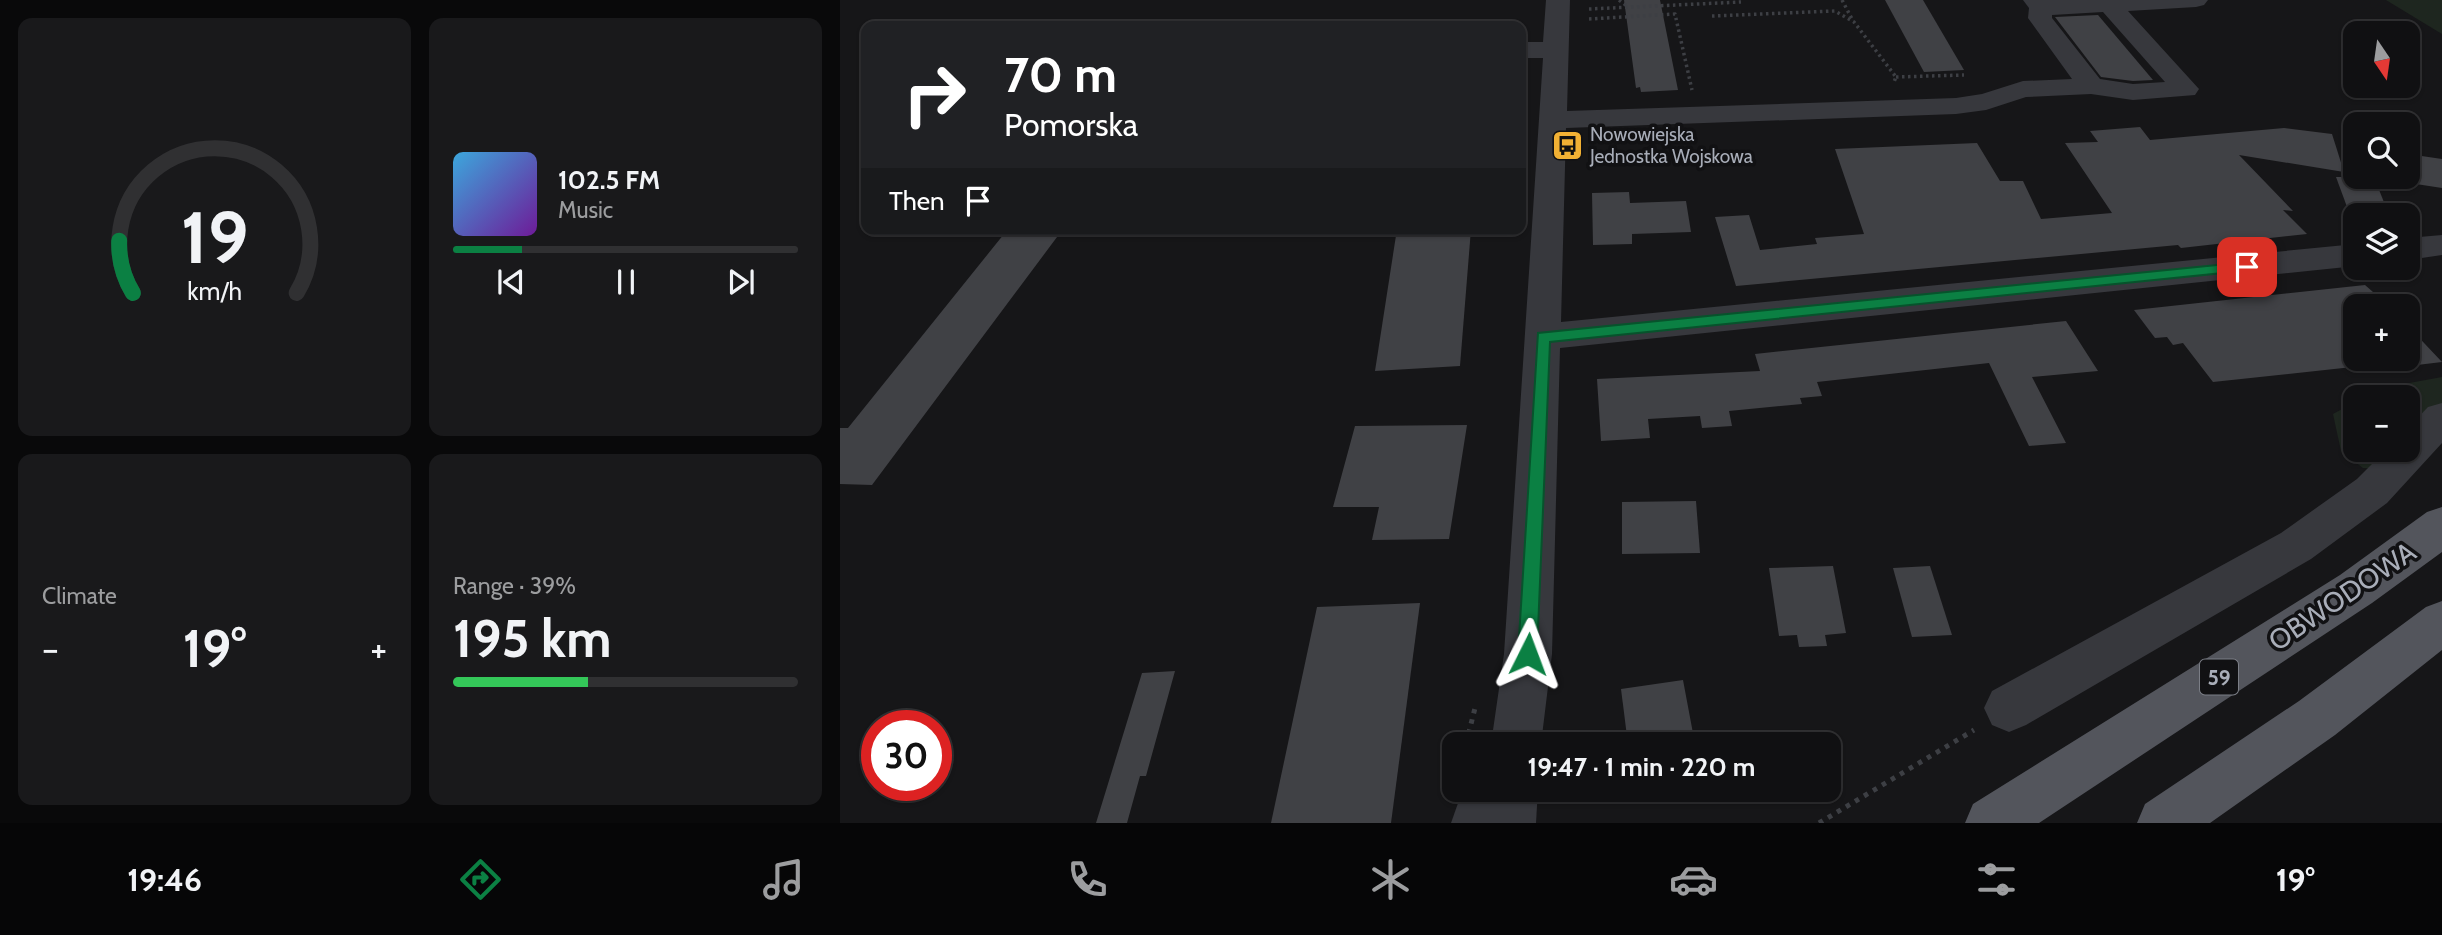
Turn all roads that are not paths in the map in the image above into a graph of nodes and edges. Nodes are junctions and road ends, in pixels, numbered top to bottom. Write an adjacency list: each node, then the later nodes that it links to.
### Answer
1 (1558, 0): 6 (street)
2 (2190, 0): 3 (street)
3 (2114, 3): 4 (street); 7 (street)
4 (2038, 4): 7 (street)
5 (1526, 50): 6 (street)
6 (1555, 50): 8 (street)
7 (2091, 86): 8 (street)
8 (1551, 120): 12 (street)
9 (2442, 245): 10 (street)
10 (2420, 248)
11 (2343, 256): 12 (street)
12 (1543, 337): 17 (street)
13 (2442, 418): 16 (street)
14 (2442, 525): 22 (main road, OBWODOWA / 59)
15 (2442, 622): 23 (main road)
16 (2009, 708)
17 (1517, 721)
18 (1485, 802): 20 (street)
19 (1511, 802): 21 (street)
20 (1478, 823)
21 (1509, 823)
22 (1992, 823)
23 (2164, 823)

